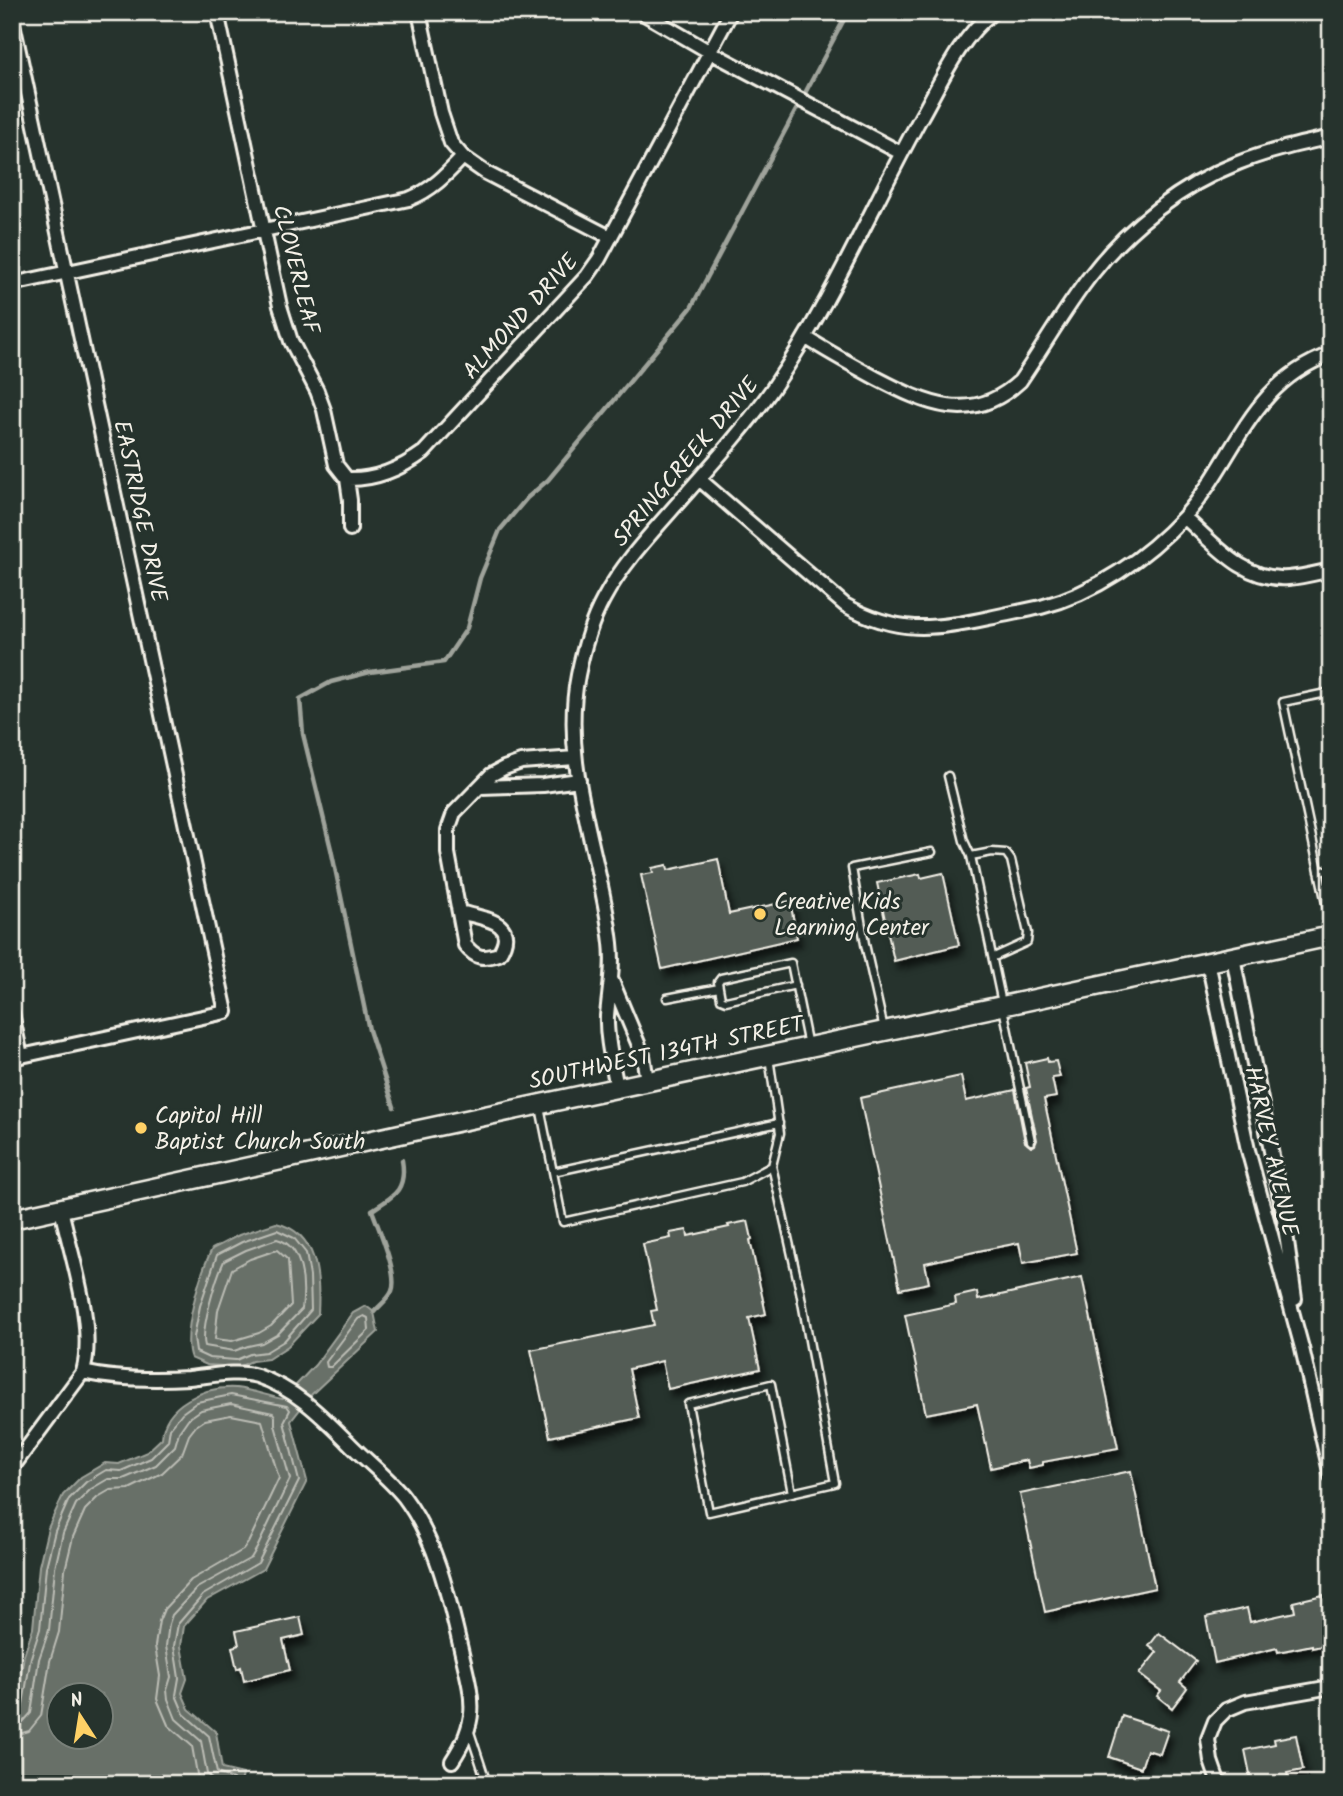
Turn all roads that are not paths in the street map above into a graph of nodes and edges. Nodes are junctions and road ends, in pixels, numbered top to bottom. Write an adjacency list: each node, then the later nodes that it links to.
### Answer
1 (217, 12): 11 (street, CLOVERLEAF)
2 (419, 12): 10 (street)
3 (641, 12): 7 (street)
4 (731, 12): 7 (street, ALMOND DRIVE)
5 (993, 12): 9 (street, SPRINGCREEK DRIVE)
6 (12, 19): 13 (street, EASTRIDGE DRIVE)
7 (710, 52): 9 (street); 12 (street, ALMOND DRIVE)
8 (1331, 137): 15 (street)
9 (901, 153): 15 (street, SPRINGCREEK DRIVE)
10 (463, 157): 11 (street); 12 (street)
11 (265, 231): 13 (street); 17 (street, CLOVERLEAF)
12 (610, 237): 17 (street, ALMOND DRIVE)
13 (67, 272): 14 (street); 46 (street, EASTRIDGE DRIVE)
14 (12, 284)
15 (805, 337): 18 (street, SPRINGCREEK DRIVE)
16 (1331, 354): 19 (street)
17 (347, 479): 20 (street, CLOVERLEAF)
18 (699, 479): 19 (street); 23 (street, SPRINGCREEK DRIVE)
19 (1184, 517): 21 (street)
20 (350, 529)
21 (1331, 570)
22 (1331, 692): 30 (lane)
23 (575, 758): 25 (street, SPRINGCREEK DRIVE); 26 (street)
24 (948, 776): 28 (lane)
25 (579, 780): 26 (street); 37 (street, SPRINGCREEK DRIVE)
26 (481, 787): 31 (street)
27 (932, 852): 43 (lane)
28 (971, 856): 34 (lane); 34 (lane)
29 (1331, 869): 30 (lane)
30 (1319, 872): 32 (lane)
31 (460, 912)
32 (1331, 927)
33 (1331, 936): 35 (main road, SOUTHWEST 134TH STREET)
34 (994, 957): 41 (lane)
35 (1233, 957): 36 (main road, SOUTHWEST 134TH STREET); 56 (street, HARVEY AVENUE)
36 (1208, 962): 41 (main road, SOUTHWEST 134TH STREET); 56 (street, HARVEY AVENUE)
37 (612, 980): 47 (street, SPRINGCREEK DRIVE); 48 (street, SPRINGCREEK DRIVE)
38 (796, 985): 39 (lane); 39 (lane); 44 (lane)
39 (719, 988): 40 (lane)
40 (667, 998)
41 (1003, 1005): 43 (main road, SOUTHWEST 134TH STREET); 51 (lane)
42 (12, 1013): 46 (street)
43 (884, 1031): 44 (main road, SOUTHWEST 134TH STREET)
44 (808, 1047): 45 (main road, SOUTHWEST 134TH STREET)
45 (769, 1055): 47 (main road, SOUTHWEST 134TH STREET); 50 (lane)
46 (17, 1057)
47 (647, 1081): 48 (main road, SOUTHWEST 134TH STREET)
48 (617, 1088): 49 (main road, SOUTHWEST 134TH STREET)
49 (540, 1104): 53 (lane); 54 (main road, SOUTHWEST 134TH STREET)
50 (779, 1123): 52 (lane); 53 (lane)
51 (1031, 1141)
52 (772, 1166): 53 (lane); 60 (lane)
53 (553, 1172)
54 (61, 1209): 55 (main road, SOUTHWEST 134TH STREET); 57 (street)
55 (12, 1219)
56 (1302, 1348): 58 (street, HARVEY AVENUE)
57 (83, 1372): 59 (street); 62 (street)
58 (1330, 1467)
59 (12, 1468)
60 (792, 1493): 60 (lane)
61 (1331, 1687): 65 (street)
62 (469, 1730): 63 (street); 64 (lane)
63 (452, 1761)
64 (487, 1784)
65 (1219, 1784)

